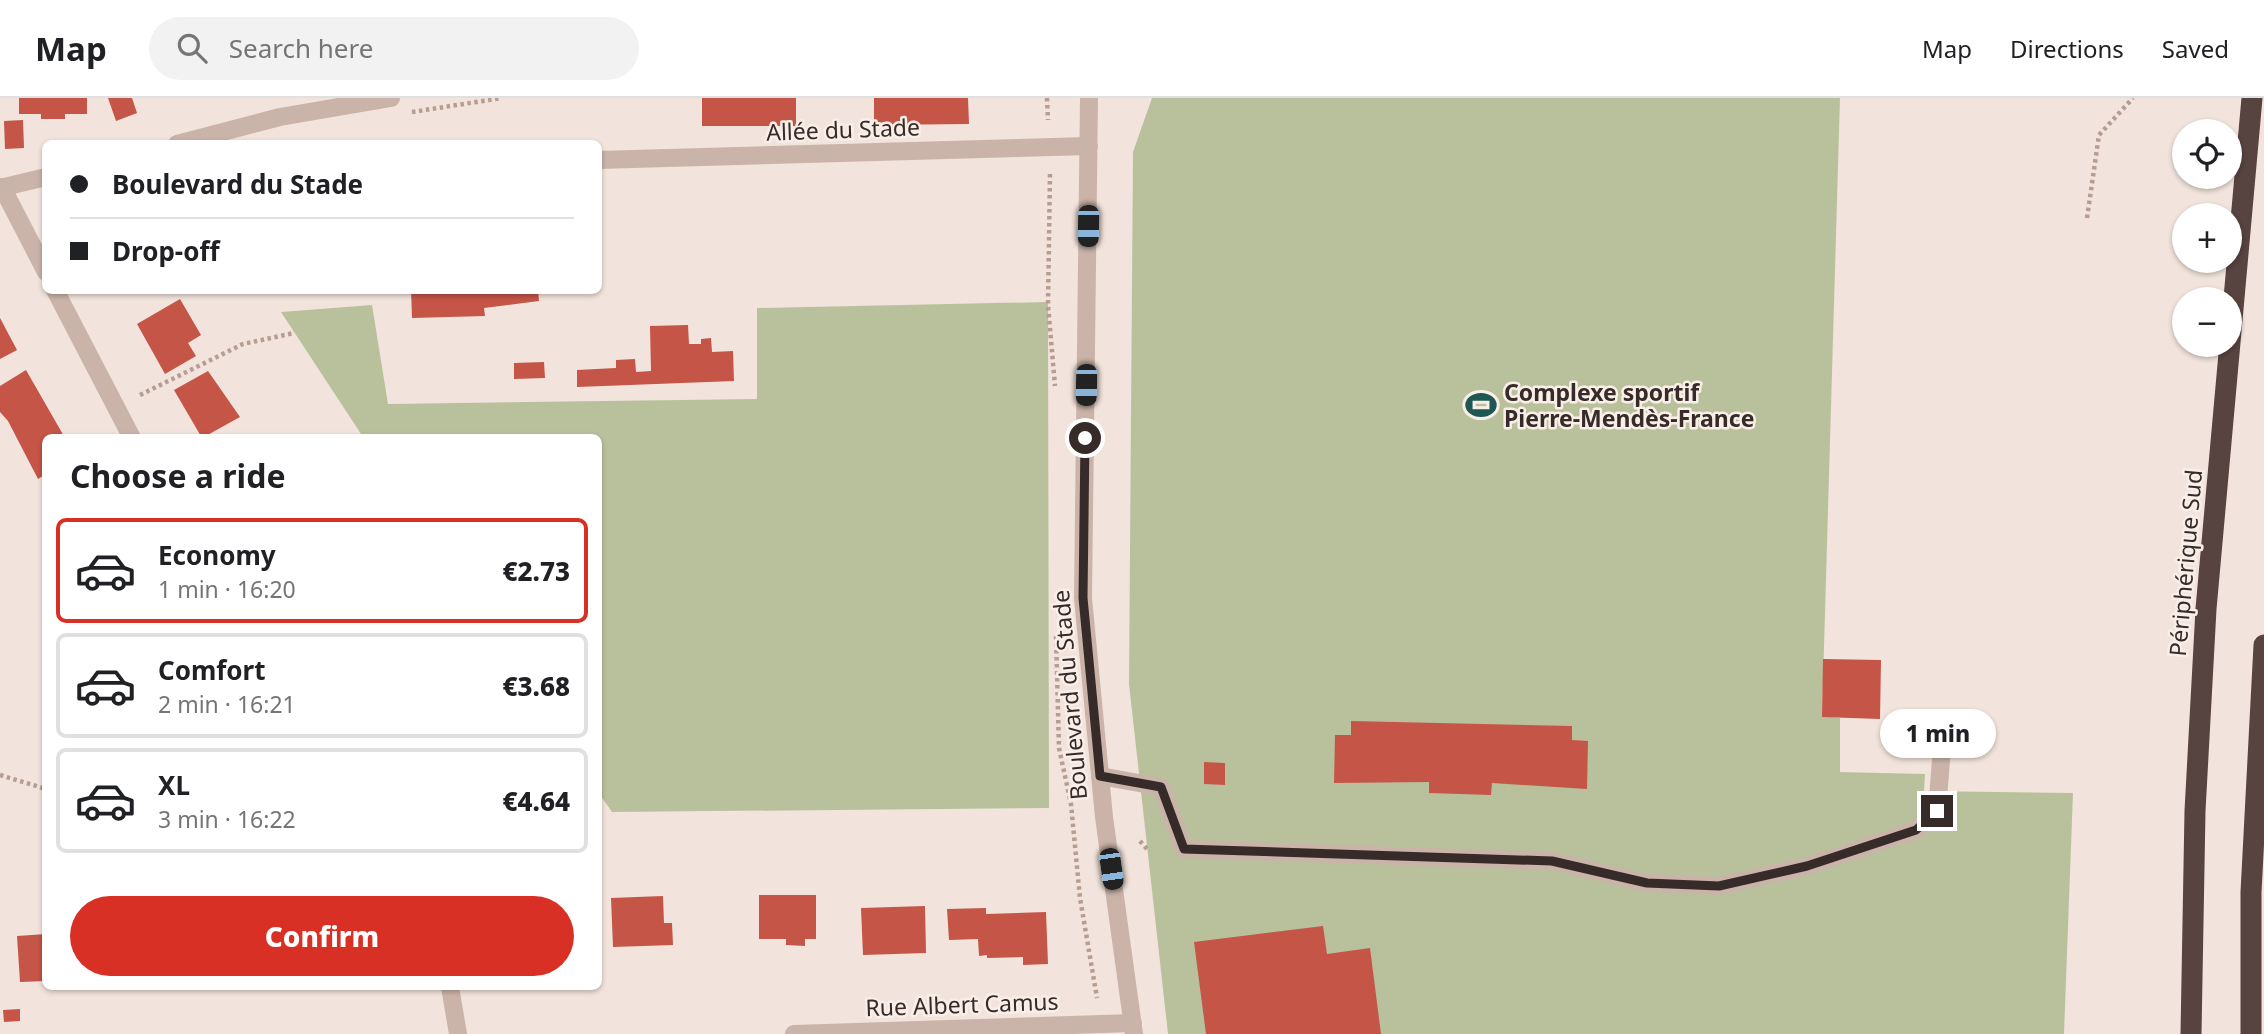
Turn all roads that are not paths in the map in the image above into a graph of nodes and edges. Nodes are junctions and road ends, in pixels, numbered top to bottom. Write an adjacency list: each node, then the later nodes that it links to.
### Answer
1 (391, 98): 4 (street)
2 (1089, 98): 5 (street, Boulevard du Stade)
3 (2252, 98): 19 (highway, Périphérique Sud)
4 (192, 140)
5 (1089, 146): 6 (street, Allée du Stade); 14 (street, Boulevard du Stade)
6 (602, 160)
7 (42, 178): 8 (street)
8 (1, 188): 9 (street)
9 (42, 265)
10 (57, 294): 11 (street)
11 (130, 434)
12 (2264, 645): 20 (highway)
13 (1942, 747): 14 (street)
14 (1100, 776): 16 (street, Boulevard du Stade)
15 (451, 990): 17 (street)
16 (1133, 1029): 18 (street, Rue Albert Camus)
17 (458, 1034)
18 (794, 1034)
19 (2191, 1034)
20 (2250, 1034)

